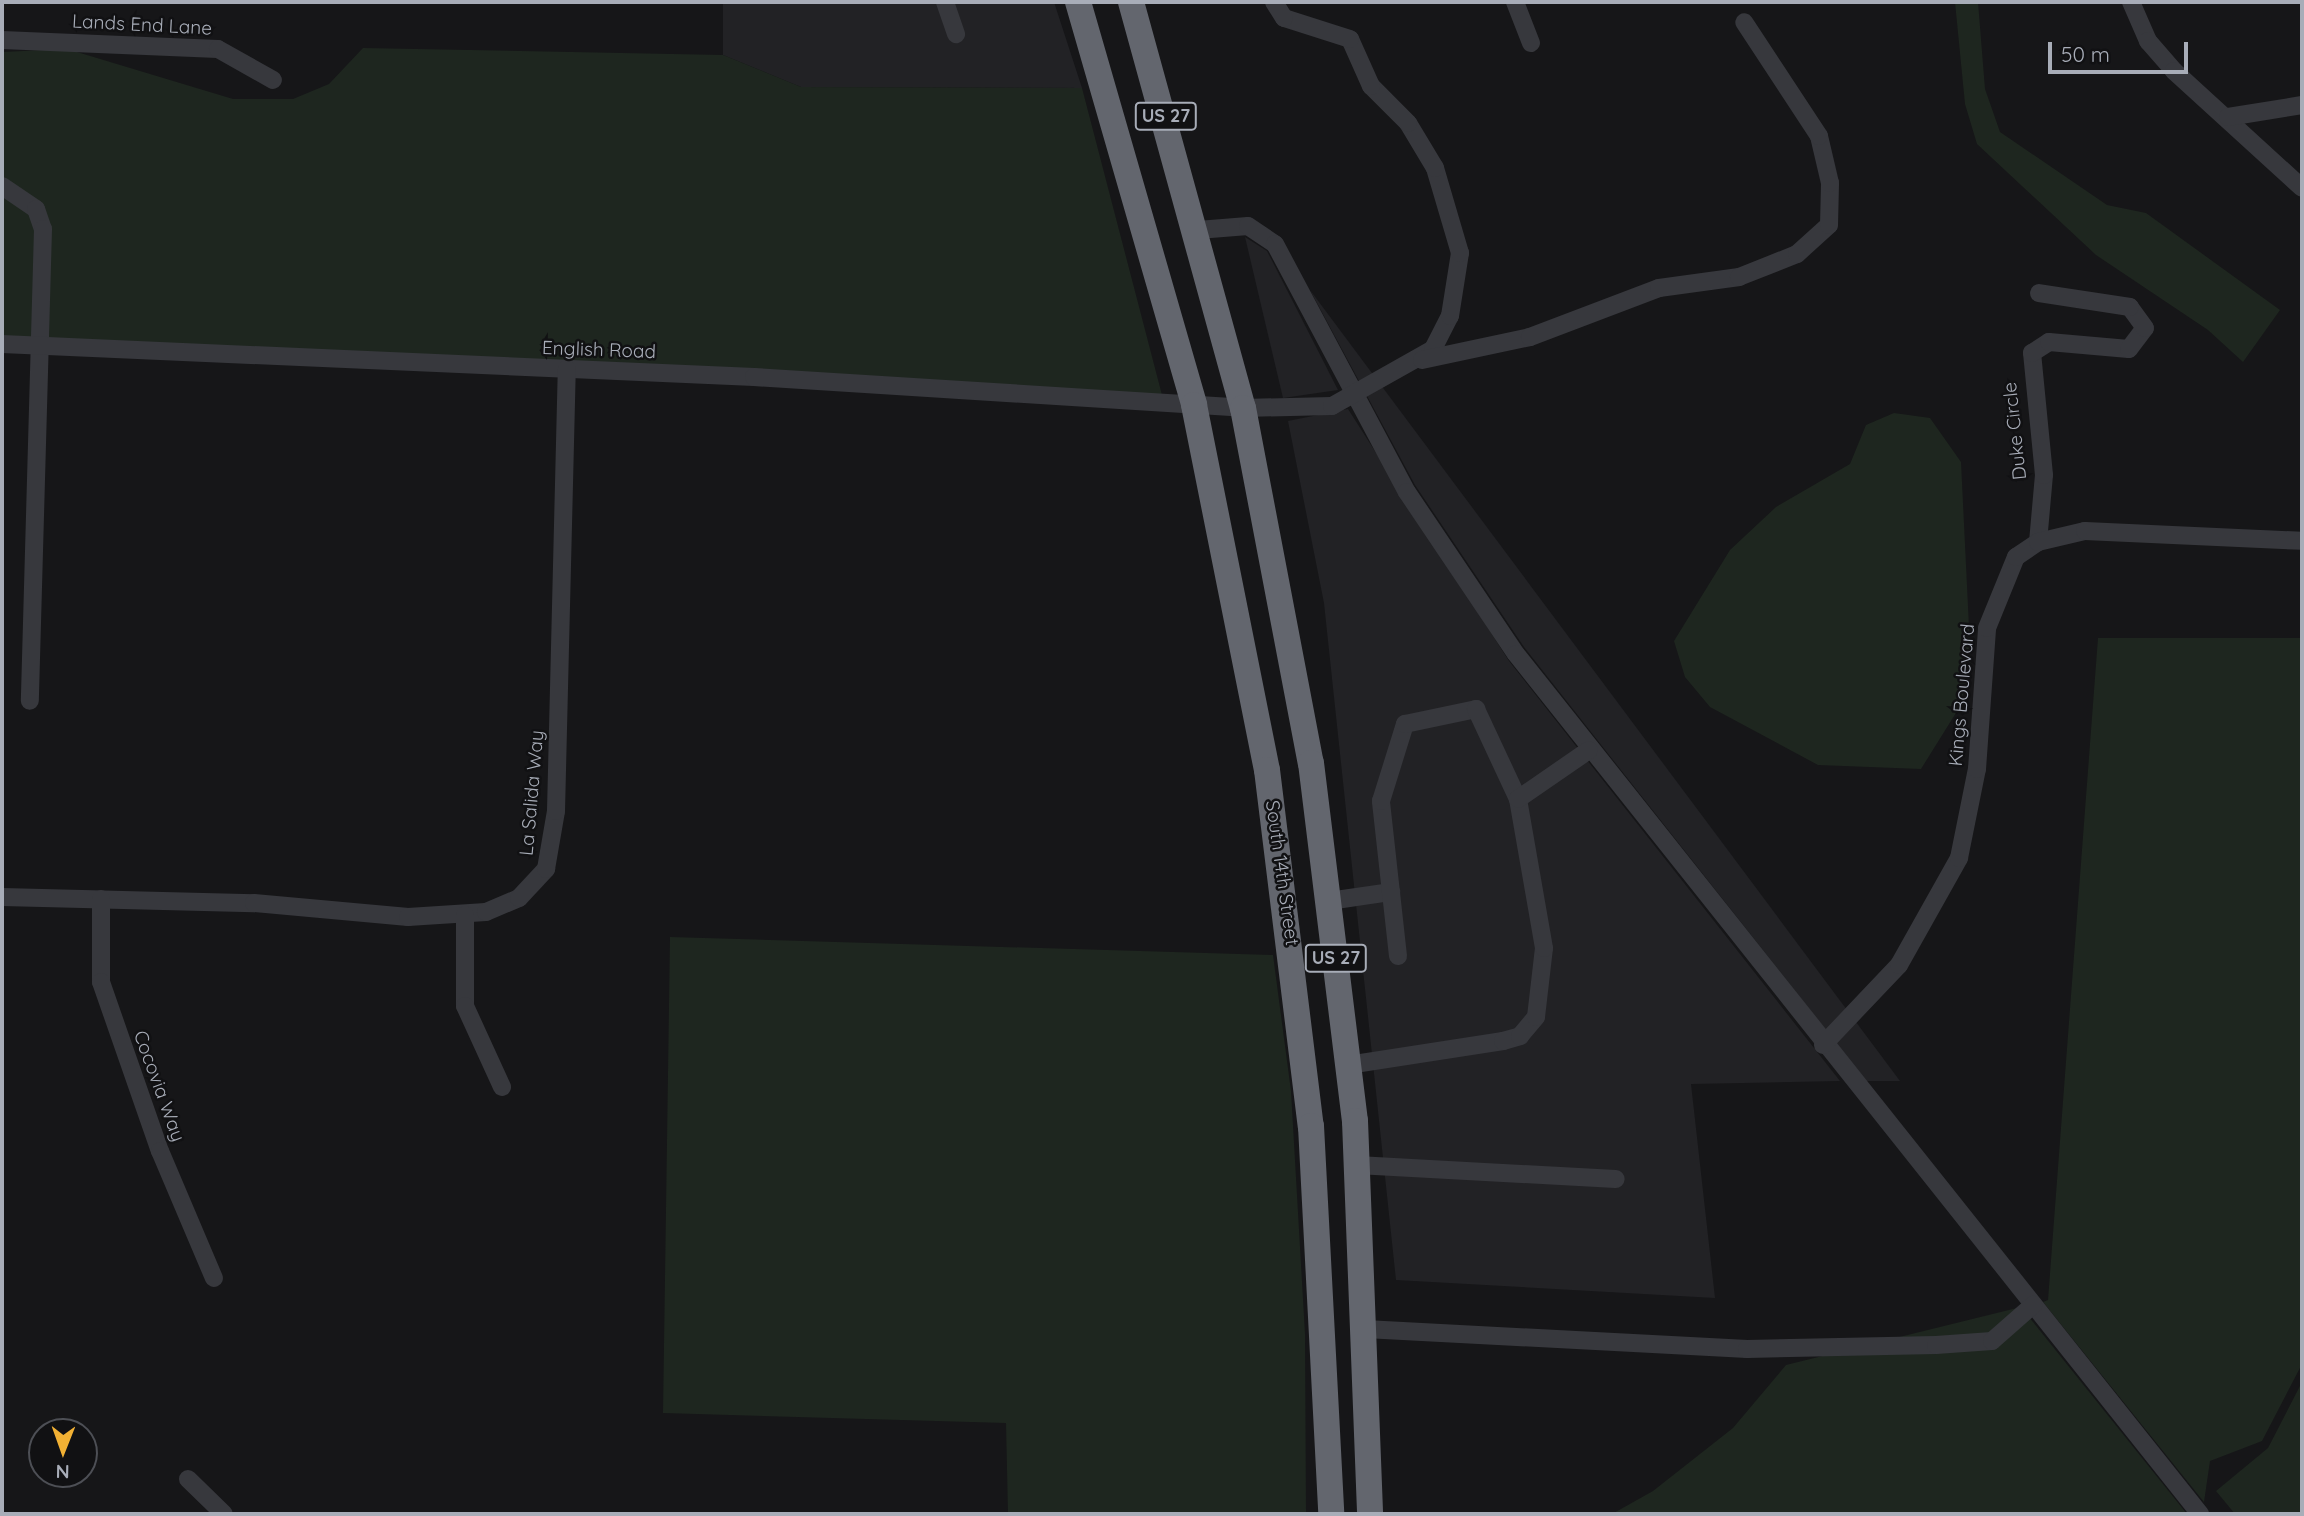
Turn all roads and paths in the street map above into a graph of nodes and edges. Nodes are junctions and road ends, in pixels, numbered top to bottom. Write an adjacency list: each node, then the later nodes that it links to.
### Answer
1 (946, 2): 8 (street)
2 (1078, 2): 23 (highway, US 27)
3 (1131, 2): 16 (highway, US 27)
4 (1275, 2): 20 (street)
5 (1515, 2): 10 (street)
6 (2131, 2): 13 (street)
7 (1744, 22): 20 (street)
8 (956, 34)
9 (2, 40): 11 (street, Lands End Lane)
10 (1531, 43)
11 (273, 80)
12 (2302, 105): 13 (street)
13 (2228, 117): 15 (street)
14 (2, 186): 19 (street)
15 (2302, 188)
16 (1198, 230): 22 (street); 24 (highway, US 27)
17 (2039, 293): 25 (street, Duke Circle)
18 (2, 344): 19 (street, English Road)
19 (36, 346): 21 (street, English Road); 27 (street)
20 (1422, 360): 22 (street, English Road)
21 (567, 369): 23 (street, English Road); 34 (street, La Salida Way)
22 (1352, 395): 24 (street, English Road); 28 (street)
23 (1194, 405): 24 (street, English Road); 41 (highway, South 14th Street / US 27)
24 (1243, 408): 33 (highway, US 27)
25 (2038, 541): 26 (street, Kings Boulevard); 36 (street, Kings Boulevard)
26 (2302, 541)
27 (30, 701)
28 (1589, 750): 29 (street); 36 (street)
29 (1518, 799): 30 (street); 37 (street)
30 (1391, 892): 33 (street); 35 (street)
31 (2, 897): 32 (street, La Salida Way)
32 (101, 899): 34 (street, La Salida Way); 42 (street, Cocovia Way)
33 (1329, 901): 37 (highway, US 27)
34 (465, 915): 38 (street)
35 (1398, 956)
36 (1823, 1045): 43 (street)
37 (1348, 1065): 39 (highway, US 27)
38 (502, 1087)
39 (1357, 1166): 40 (street); 44 (highway, US 27)
40 (1616, 1179)
41 (1322, 1274): 44 (highway); 47 (highway, South 14th Street / US 27)
42 (215, 1278)
43 (2033, 1305): 44 (street); 49 (street)
44 (1366, 1329): 48 (highway, US 27)
45 (188, 1479): 46 (street)
46 (224, 1514)
47 (1331, 1514)
48 (1370, 1514)
49 (2200, 1514)

